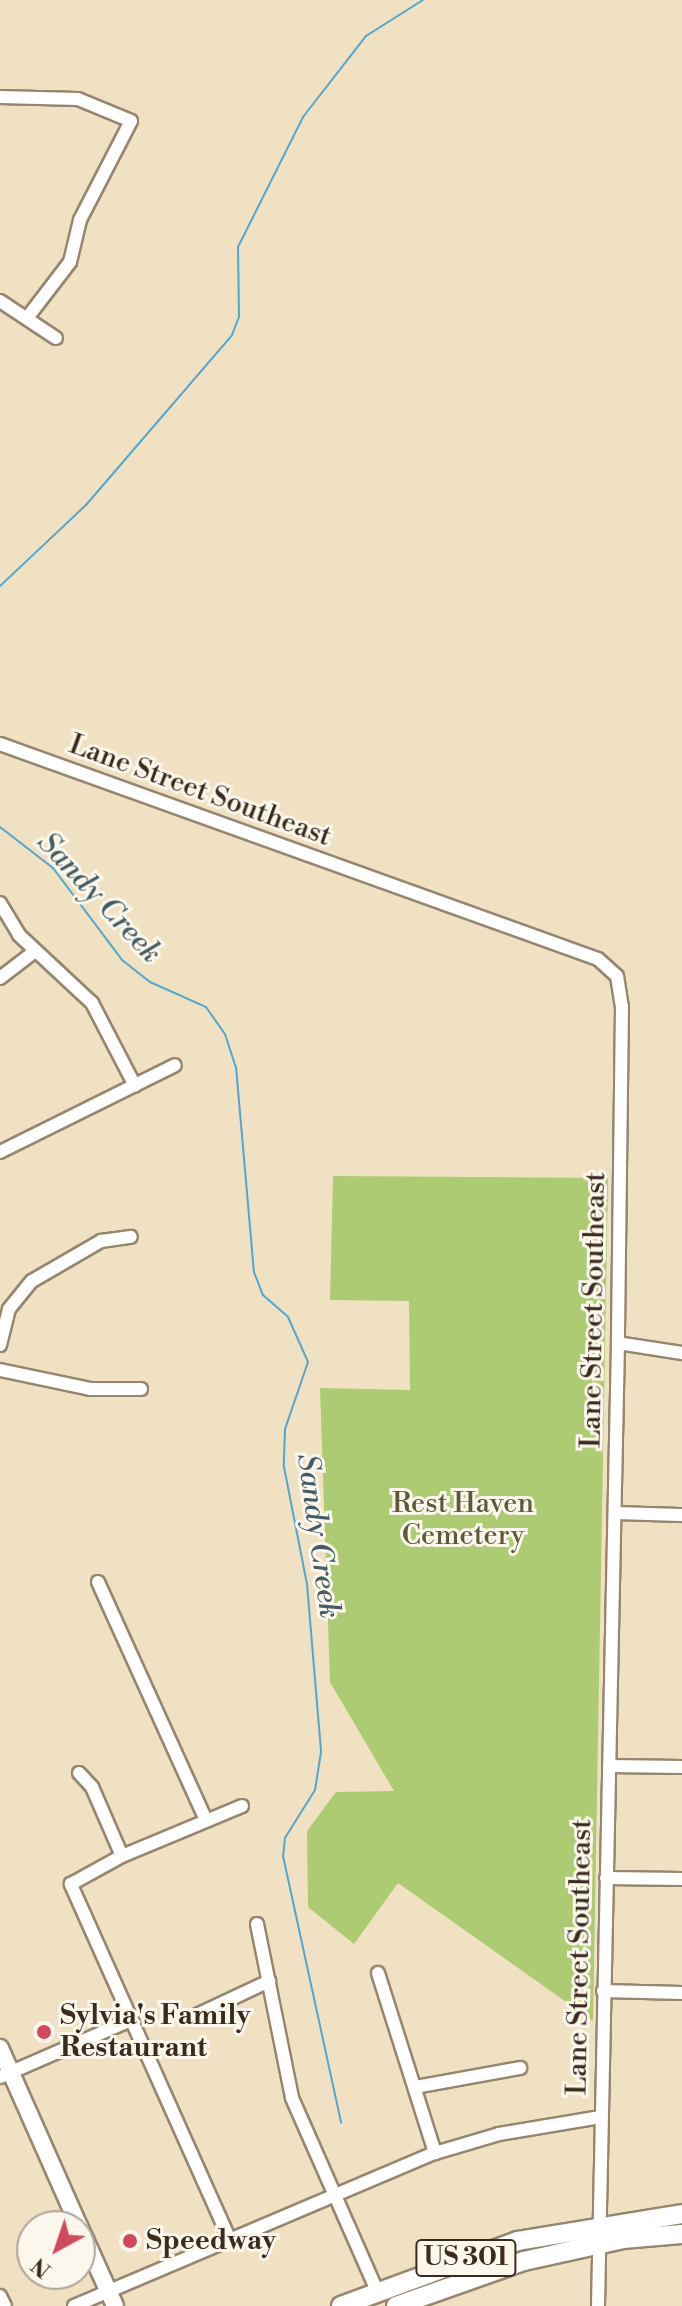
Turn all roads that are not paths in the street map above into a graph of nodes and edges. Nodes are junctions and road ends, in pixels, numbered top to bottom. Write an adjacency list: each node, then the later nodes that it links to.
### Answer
1 (0, 97): 3 (street)
2 (0, 301): 3 (street)
3 (27, 318): 4 (street)
4 (56, 338)
5 (0, 744): 13 (street, Lane Street Southeast)
6 (0, 903): 7 (street)
7 (35, 951): 8 (street); 10 (street)
8 (0, 978)
9 (175, 1065): 10 (street)
10 (135, 1086): 11 (street)
11 (0, 1152)
12 (131, 1237): 14 (street)
13 (618, 1343): 15 (street); 18 (street, Lane Street Southeast)
14 (0, 1345)
15 (682, 1353)
16 (0, 1370): 17 (street)
17 (141, 1389)
18 (615, 1513): 19 (street); 21 (street, Lane Street Southeast)
19 (682, 1515)
20 (98, 1582): 25 (street)
21 (609, 1766): 22 (street); 27 (street, Lane Street Southeast)
22 (682, 1767)
23 (79, 1773): 26 (street)
24 (242, 1806): 25 (street)
25 (206, 1820): 26 (street)
26 (122, 1856): 35 (street)
27 (606, 1878): 28 (street); 32 (street, Lane Street Southeast)
28 (682, 1879)
29 (257, 1924): 31 (street)
30 (378, 1973): 39 (street)
31 (269, 1981): 34 (street); 42 (street)
32 (603, 1991): 33 (street); 40 (street, Lane Street Southeast)
33 (682, 1993)
34 (197, 2015)
35 (131, 2020): 38 (street); 47 (street)
36 (0, 2048): 38 (main road)
37 (520, 2068): 39 (street)
38 (5, 2075): 43 (main road)
39 (415, 2087): 41 (street)
40 (601, 2117): 41 (street); 45 (street, Lane Street Southeast)
41 (435, 2153): 42 (street)
42 (334, 2192): 47 (street); 50 (street)
43 (72, 2210)
44 (682, 2214): 45 (highway, US 301)
45 (597, 2225): 48 (street, Lane Street Southeast); 50 (highway, US 301)
46 (682, 2234): 48 (highway, US 301)
47 (229, 2238): 52 (street)
48 (596, 2245): 56 (highway, US 301); 57 (street, Lane Street Southeast)
49 (96, 2263): 52 (main road)
50 (377, 2291): 55 (highway, US 301)
51 (0, 2296): 53 (street)
52 (112, 2299): 54 (street)
53 (5, 2306)
54 (74, 2306)
55 (341, 2306)
56 (396, 2306)
57 (596, 2306)

